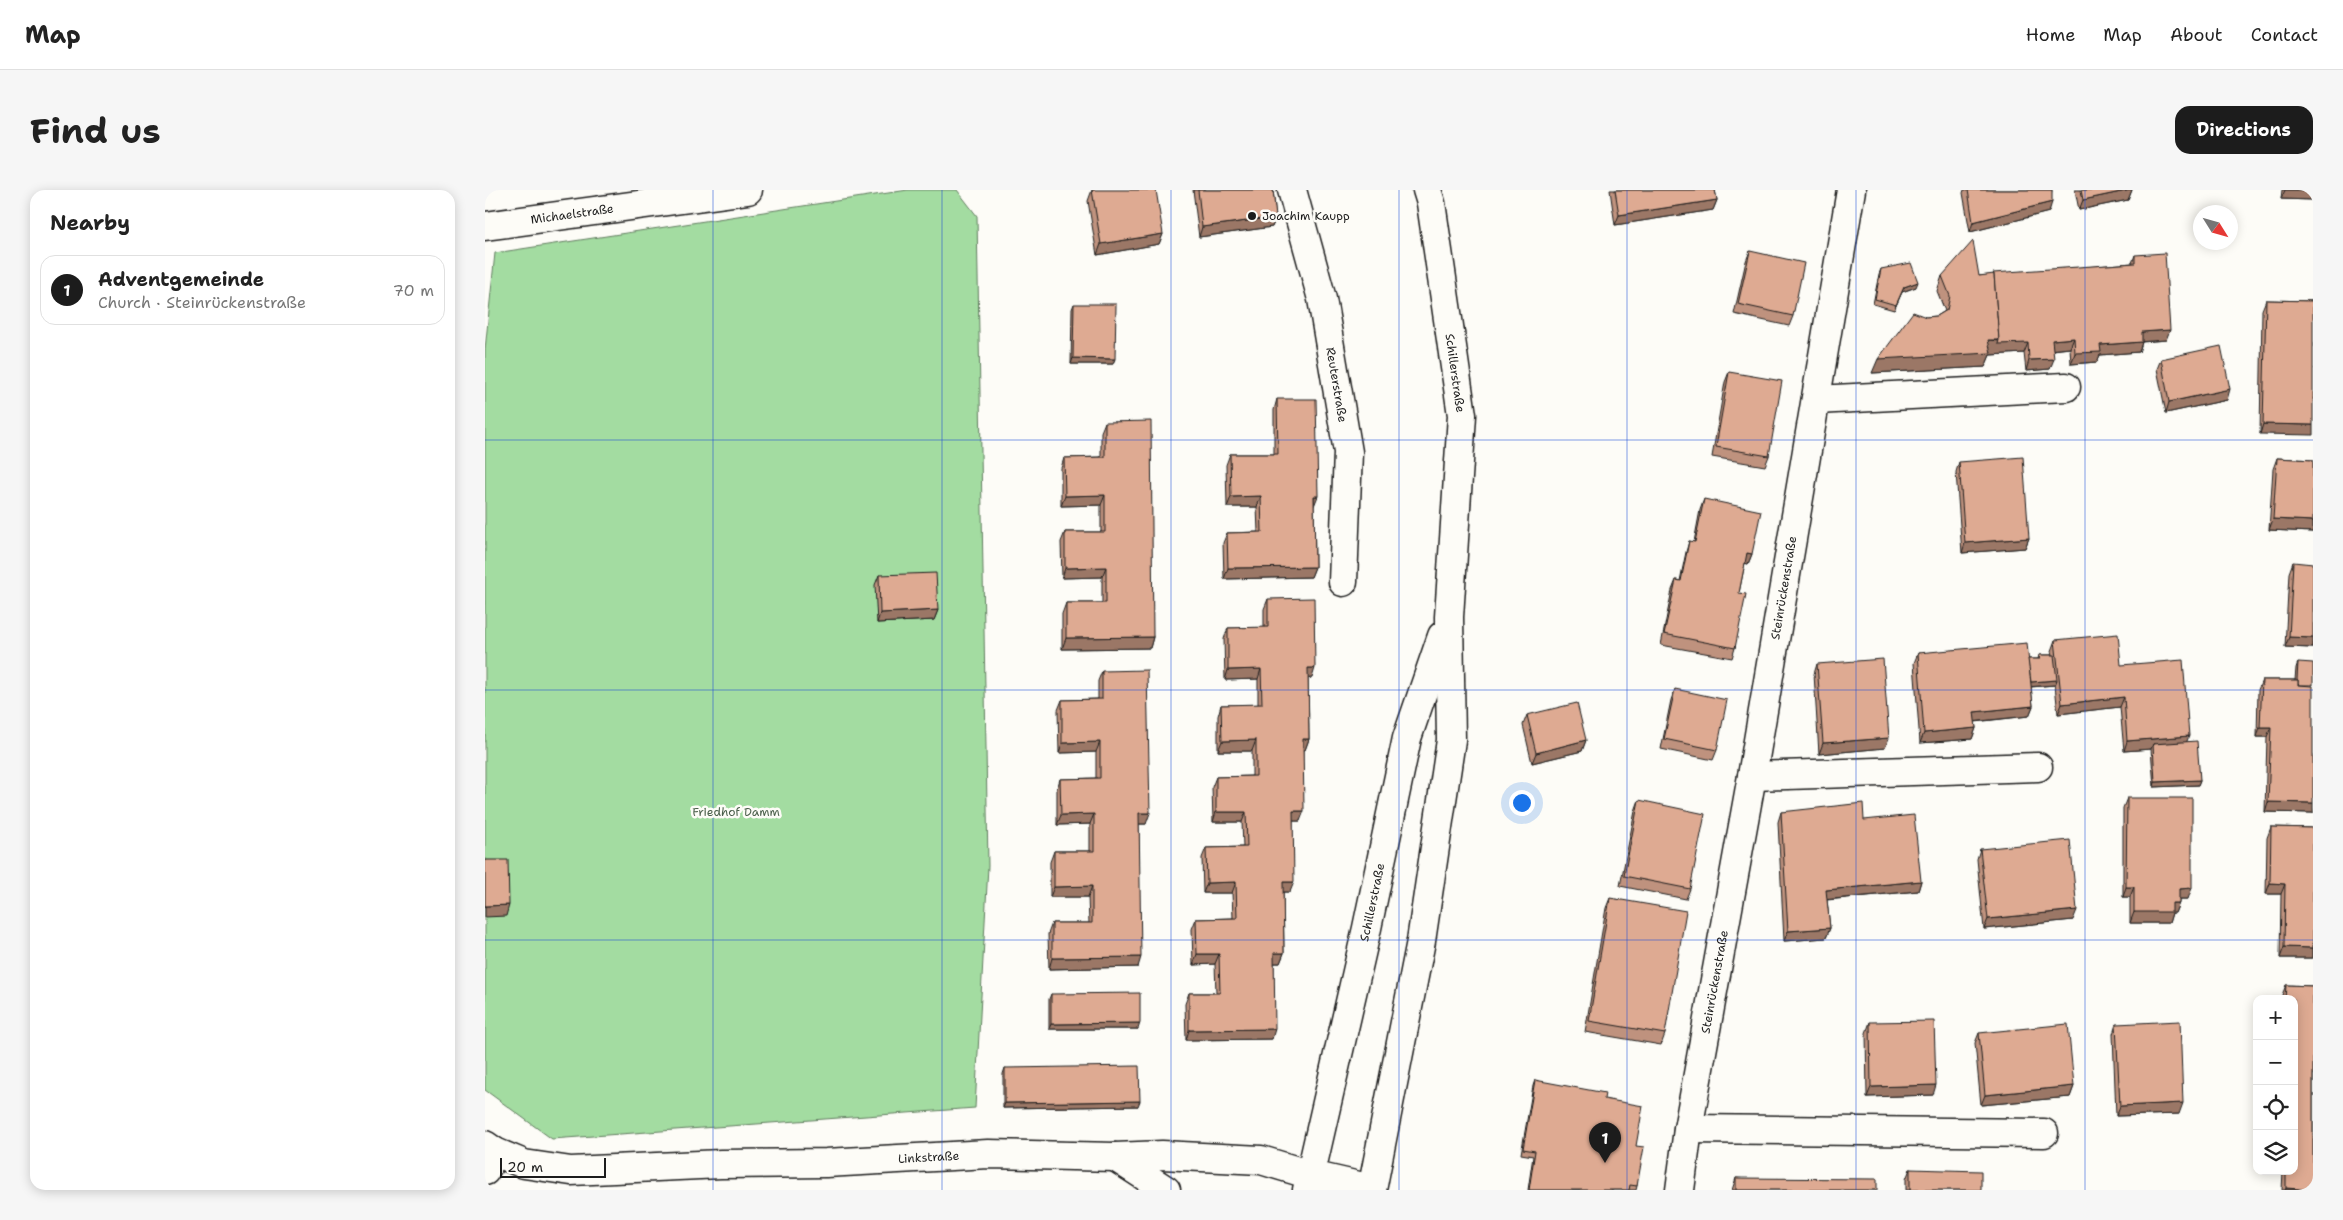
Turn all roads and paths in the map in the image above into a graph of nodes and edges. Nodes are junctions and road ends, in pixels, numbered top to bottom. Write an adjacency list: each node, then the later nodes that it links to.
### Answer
1 (748, 190): 5 (street, Michaelstraße)
2 (1293, 190): 8 (street, Reuterstraße)
3 (1427, 190): 9 (street, Schillerstraße)
4 (1851, 190): 7 (street, Steinrückenstraße)
5 (485, 226)
6 (2066, 387): 7 (street)
7 (1816, 400): 11 (street, Steinrückenstraße)
8 (1343, 582)
9 (1449, 618): 16 (street, Schillerstraße); 18 (street, Schillerstraße)
10 (2038, 767): 11 (street)
11 (1751, 776): 12 (street, Steinrückenstraße)
12 (1688, 1129): 13 (street); 19 (street, Steinrückenstraße)
13 (2044, 1133)
14 (488, 1156): 15 (street, Linkstraße)
15 (1115, 1157): 16 (street, Linkstraße); 17 (street)
16 (1309, 1182): 18 (street, Linkstraße)
17 (1166, 1190)
18 (1372, 1190)
19 (1680, 1190)

